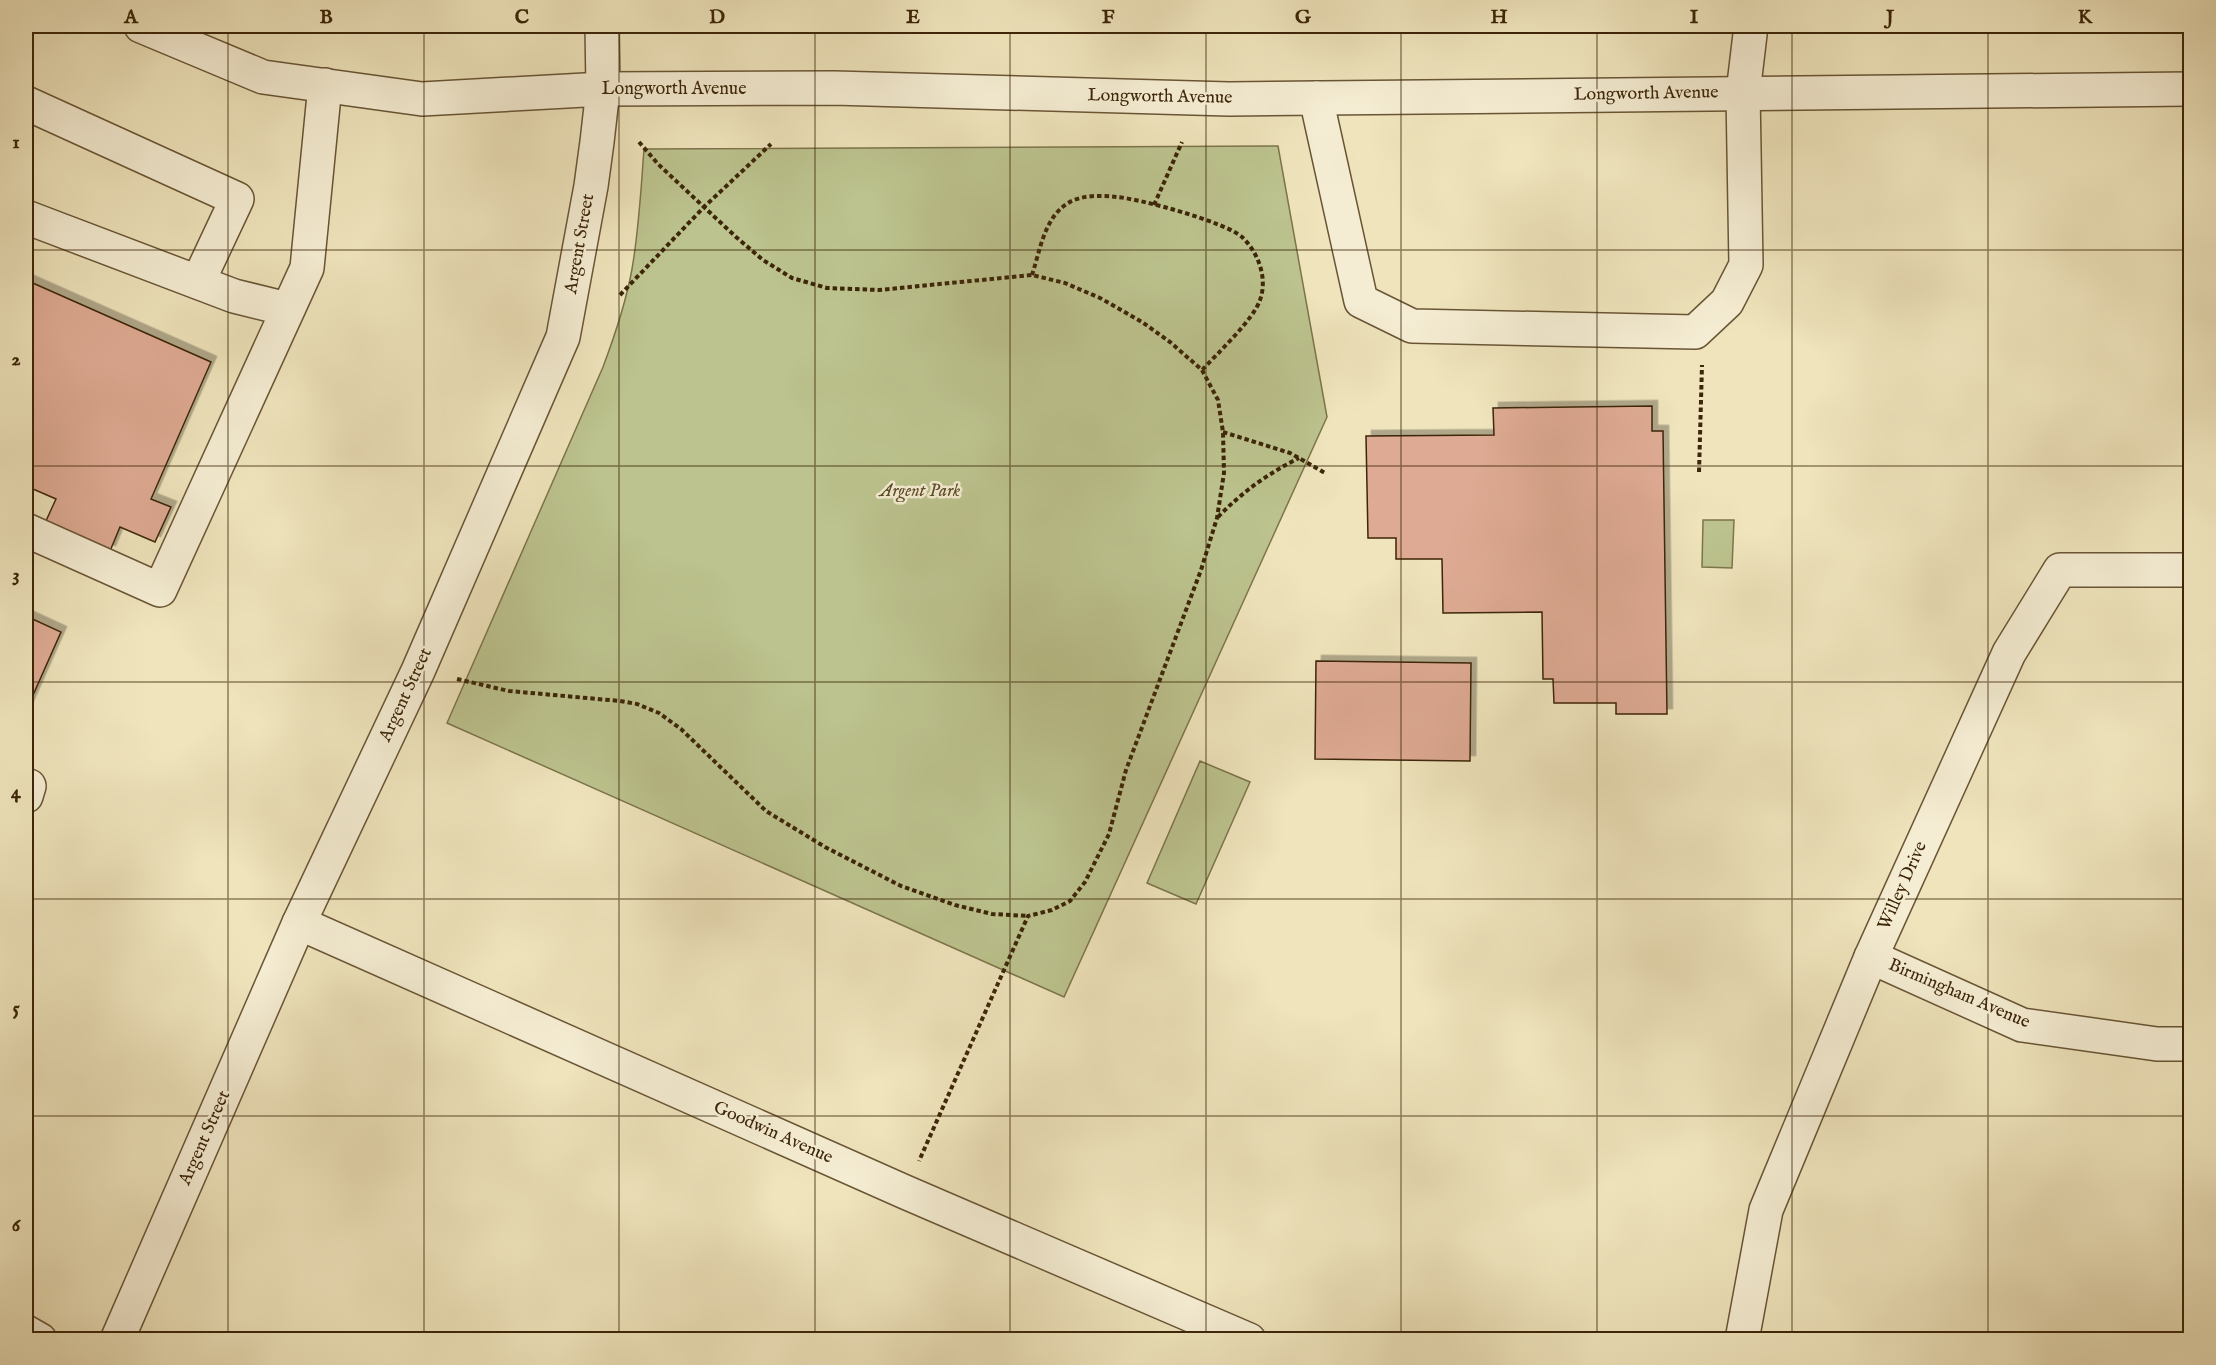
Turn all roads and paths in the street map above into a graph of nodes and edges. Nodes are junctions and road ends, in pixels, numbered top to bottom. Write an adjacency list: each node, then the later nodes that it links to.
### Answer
1 (146, 26): 4 (street, Longworth Avenue)
2 (602, 26): 5 (street, Argent Street)
3 (1750, 26): 7 (street)
4 (325, 86): 5 (street, Longworth Avenue); 19 (street)
5 (603, 89): 8 (street, Longworth Avenue); 33 (street, Argent Street)
6 (2190, 89): 7 (street, Longworth Avenue)
7 (1743, 93): 8 (street, Longworth Avenue); 20 (street)
8 (1316, 98): 20 (street)
9 (26, 103): 17 (street)
10 (639, 142): 14 (path)
11 (1182, 142): 13 (path)
12 (771, 144): 14 (path)
13 (1154, 205): 16 (path); 21 (path)
14 (704, 207): 16 (path); 18 (path)
15 (26, 217): 17 (street)
16 (1032, 275): 21 (path)
17 (198, 282): 19 (street)
18 (620, 295)
19 (287, 309): 27 (street)
20 (1695, 332): 24 (path)
21 (1202, 370): 22 (path)
22 (1223, 432): 23 (path); 26 (path)
23 (1300, 458): 25 (path); 26 (path)
24 (1699, 472)
25 (1326, 473)
26 (1217, 518): 32 (path)
27 (26, 530)
28 (2190, 570): 34 (street, Willey Drive)
29 (457, 679): 32 (path)
30 (26, 785): 31 (street)
31 (26, 796)
32 (1028, 916): 36 (path)
33 (299, 923): 39 (street, Argent Street); 40 (street, Goodwin Avenue)
34 (1871, 957): 35 (street, Birmingham Avenue); 41 (street, Willey Drive)
35 (2190, 1044)
36 (915, 1170)
37 (26, 1332): 38 (street)
38 (40, 1340)
39 (117, 1340)
40 (1249, 1340)
41 (1743, 1340)

